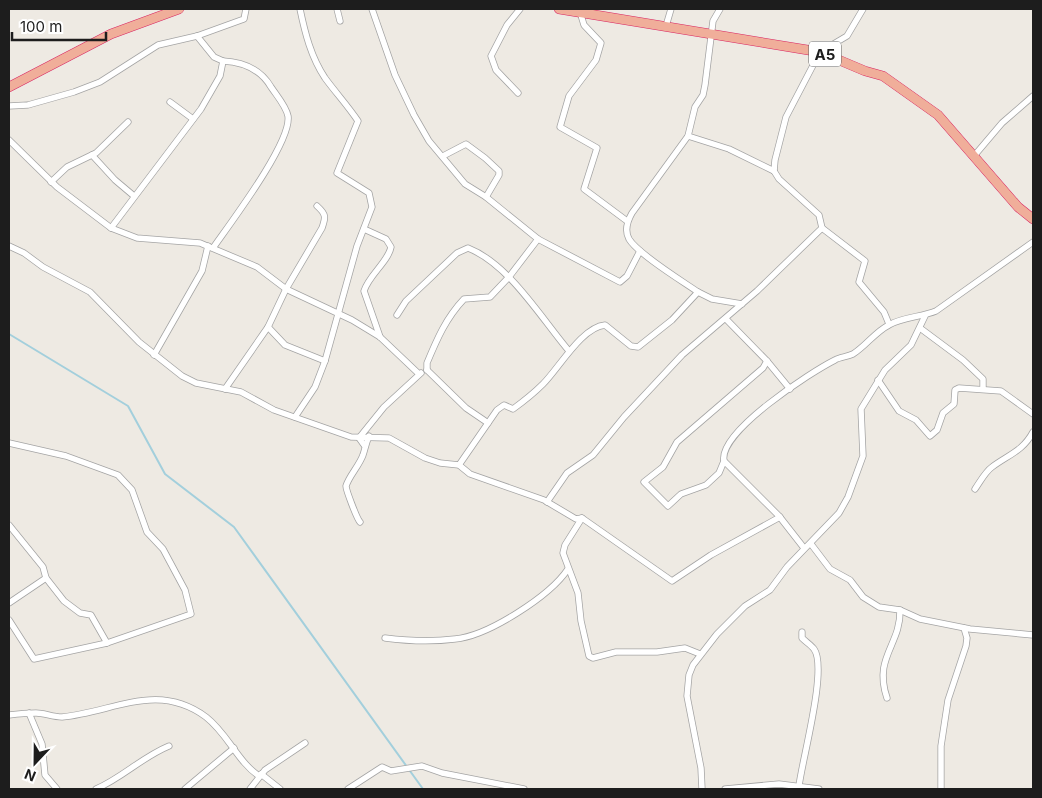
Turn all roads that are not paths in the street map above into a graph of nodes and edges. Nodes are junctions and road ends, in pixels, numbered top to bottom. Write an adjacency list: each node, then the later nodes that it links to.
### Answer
1 (179, 9): 11 (highway)
2 (246, 9): 16 (street)
3 (300, 9): 40 (street)
4 (337, 9): 13 (street)
5 (372, 9): 29 (street)
6 (520, 9): 20 (street)
7 (559, 9): 12 (highway, A5)
8 (671, 9): 14 (street)
9 (720, 9): 15 (street)
10 (863, 9): 17 (street)
11 (163, 11): 19 (highway)
12 (580, 12): 14 (highway, A5); 37 (street)
13 (340, 21)
14 (666, 26): 15 (highway, A5)
15 (712, 33): 17 (highway, A5); 26 (street)
16 (197, 36): 18 (street); 23 (street)
17 (820, 52): 30 (highway, A5); 31 (street)
18 (223, 61): 24 (street); 44 (street)
19 (9, 87)
20 (518, 93)
21 (1033, 96): 30 (street)
22 (170, 102): 24 (street)
23 (9, 106)
24 (192, 120): 33 (street)
25 (128, 122): 28 (street)
26 (688, 136): 31 (street); 37 (street)
27 (9, 140): 32 (street)
28 (92, 155): 32 (street); 33 (street)
29 (443, 156): 34 (street); 34 (street)
30 (974, 156): 36 (highway, A5)
31 (774, 170): 39 (street)
32 (51, 182): 38 (street)
33 (134, 196): 38 (street)
34 (486, 197): 41 (street)
35 (317, 206): 47 (street)
36 (1033, 219)
37 (627, 221): 45 (street)
38 (111, 228): 44 (street)
39 (822, 228): 49 (street); 54 (street)
40 (364, 229): 50 (street); 57 (street)
41 (538, 239): 45 (street); 46 (street)
42 (1033, 242): 52 (street)
43 (9, 246): 59 (street)
44 (210, 247): 47 (street); 59 (street)
45 (640, 251): 48 (street)
46 (509, 277): 51 (street); 58 (street); 62 (street)
47 (286, 289): 50 (street); 55 (street)
48 (698, 292): 49 (street); 58 (street)
49 (742, 304): 53 (street)
50 (338, 314): 57 (street); 60 (street)
51 (397, 315)
52 (925, 316): 54 (street); 56 (street)
53 (726, 319): 61 (street); 79 (street)
54 (889, 324): 67 (street)
55 (268, 327): 60 (street); 66 (street)
56 (920, 328): 64 (street); 65 (street)
57 (380, 337): 63 (street)
58 (569, 351): 70 (street)
59 (154, 354): 66 (street)
60 (325, 361): 69 (street)
61 (767, 361): 67 (street); 76 (street)
62 (427, 370): 63 (street); 70 (street)
63 (419, 374): 73 (street)
64 (878, 380): 65 (street); 84 (street)
65 (983, 388): 68 (street)
66 (225, 389): 69 (street)
67 (790, 389): 76 (street)
68 (1033, 414)
69 (295, 417): 73 (street)
70 (488, 423): 77 (street)
71 (1033, 432): 78 (street)
72 (369, 436): 73 (street); 75 (street); 77 (street)
73 (359, 438): 75 (street)
74 (9, 443): 95 (street)
75 (364, 446): 82 (street)
76 (724, 461): 80 (street)
77 (459, 465): 79 (street)
78 (975, 489)
79 (548, 502): 81 (street)
80 (780, 517): 81 (street); 85 (street)
81 (582, 518): 86 (street)
82 (360, 522)
83 (9, 525): 87 (street)
84 (811, 544): 85 (street); 89 (street)
85 (804, 548): 96 (street)
86 (568, 569): 94 (street); 96 (street)
87 (46, 578): 88 (street); 95 (street)
88 (9, 603)
89 (900, 610): 91 (street); 97 (street)
90 (9, 620): 95 (street)
91 (964, 628): 93 (street); 115 (street)
92 (802, 632): 104 (street)
93 (1033, 635)
94 (386, 638)
95 (107, 643)
96 (700, 654): 112 (street)
97 (887, 698)
98 (29, 713): 99 (street); 102 (street); 105 (street)
99 (9, 715)
100 (305, 742): 103 (street)
101 (169, 746): 106 (street)
102 (234, 748): 103 (street); 107 (street)
103 (260, 775): 108 (street); 109 (street)
104 (799, 786): 113 (street); 114 (street)
105 (57, 789)
106 (96, 789)
107 (185, 789)
108 (250, 789)
109 (280, 789)
110 (348, 789): 111 (street)
111 (524, 789)
112 (702, 789)
113 (724, 789)
114 (819, 789)
115 (941, 789)

